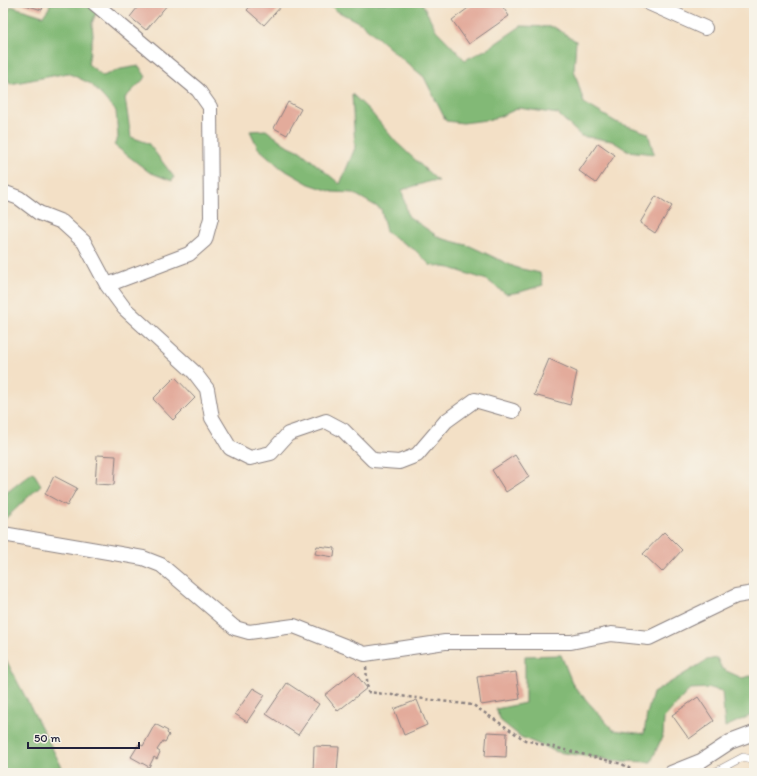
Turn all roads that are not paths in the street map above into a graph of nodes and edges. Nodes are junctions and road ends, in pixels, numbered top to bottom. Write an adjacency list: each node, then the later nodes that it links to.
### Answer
1 (94, 3): 5 (street)
2 (649, 3): 3 (street)
3 (705, 28)
4 (3, 192): 5 (street)
5 (107, 285): 6 (street)
6 (513, 411)
7 (3, 534): 8 (street)
8 (754, 593)
9 (754, 733): 11 (street)
10 (754, 760): 12 (lane)
11 (671, 773)
12 (713, 773)

